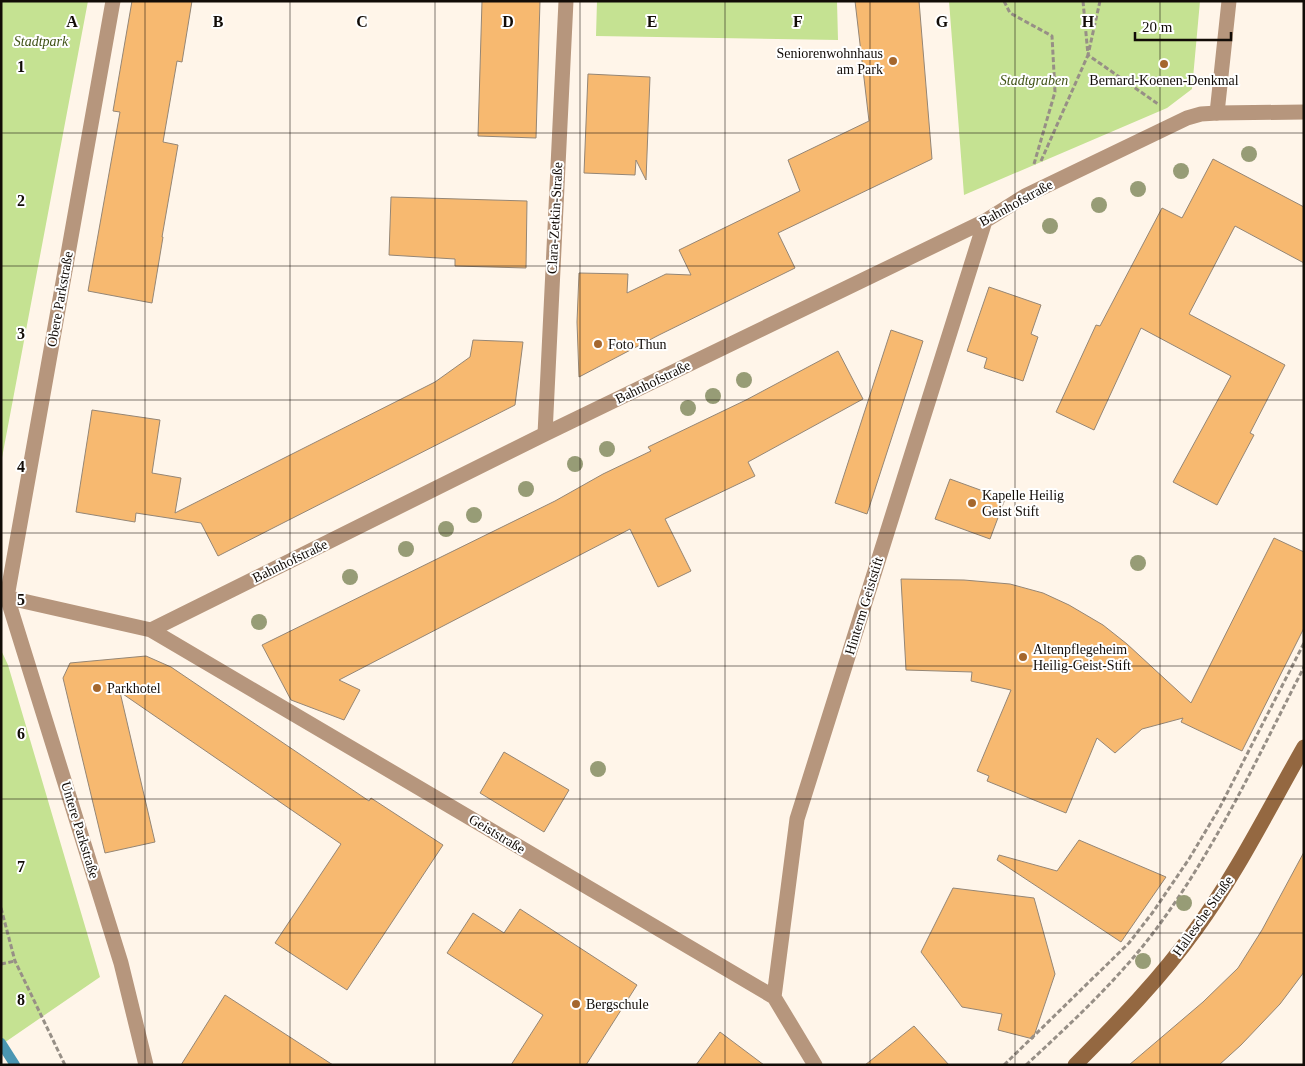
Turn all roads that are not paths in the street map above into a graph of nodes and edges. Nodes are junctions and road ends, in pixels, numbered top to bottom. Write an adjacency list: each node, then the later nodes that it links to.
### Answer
1 (113, 1): 8 (street, Obere Parkstraße)
2 (566, 1): 7 (street, Clara-Zetkin-Straße)
3 (1229, 1): 5 (street)
4 (1304, 112): 5 (street, Bahnhofstraße)
5 (1217, 113): 6 (street, Bahnhofstraße)
6 (985, 221): 7 (street, Bahnhofstraße); 11 (street, Hinterm Geiststift)
7 (545, 434): 9 (street, Bahnhofstraße)
8 (4, 596): 9 (street); 12 (street, Untere Parkstraße)
9 (151, 630): 11 (street, Geiststraße)
10 (1304, 747): 14 (street, Hallesche Straße)
11 (774, 997): 13 (street, Geiststraße)
12 (146, 1065)
13 (815, 1065)
14 (1074, 1065)

